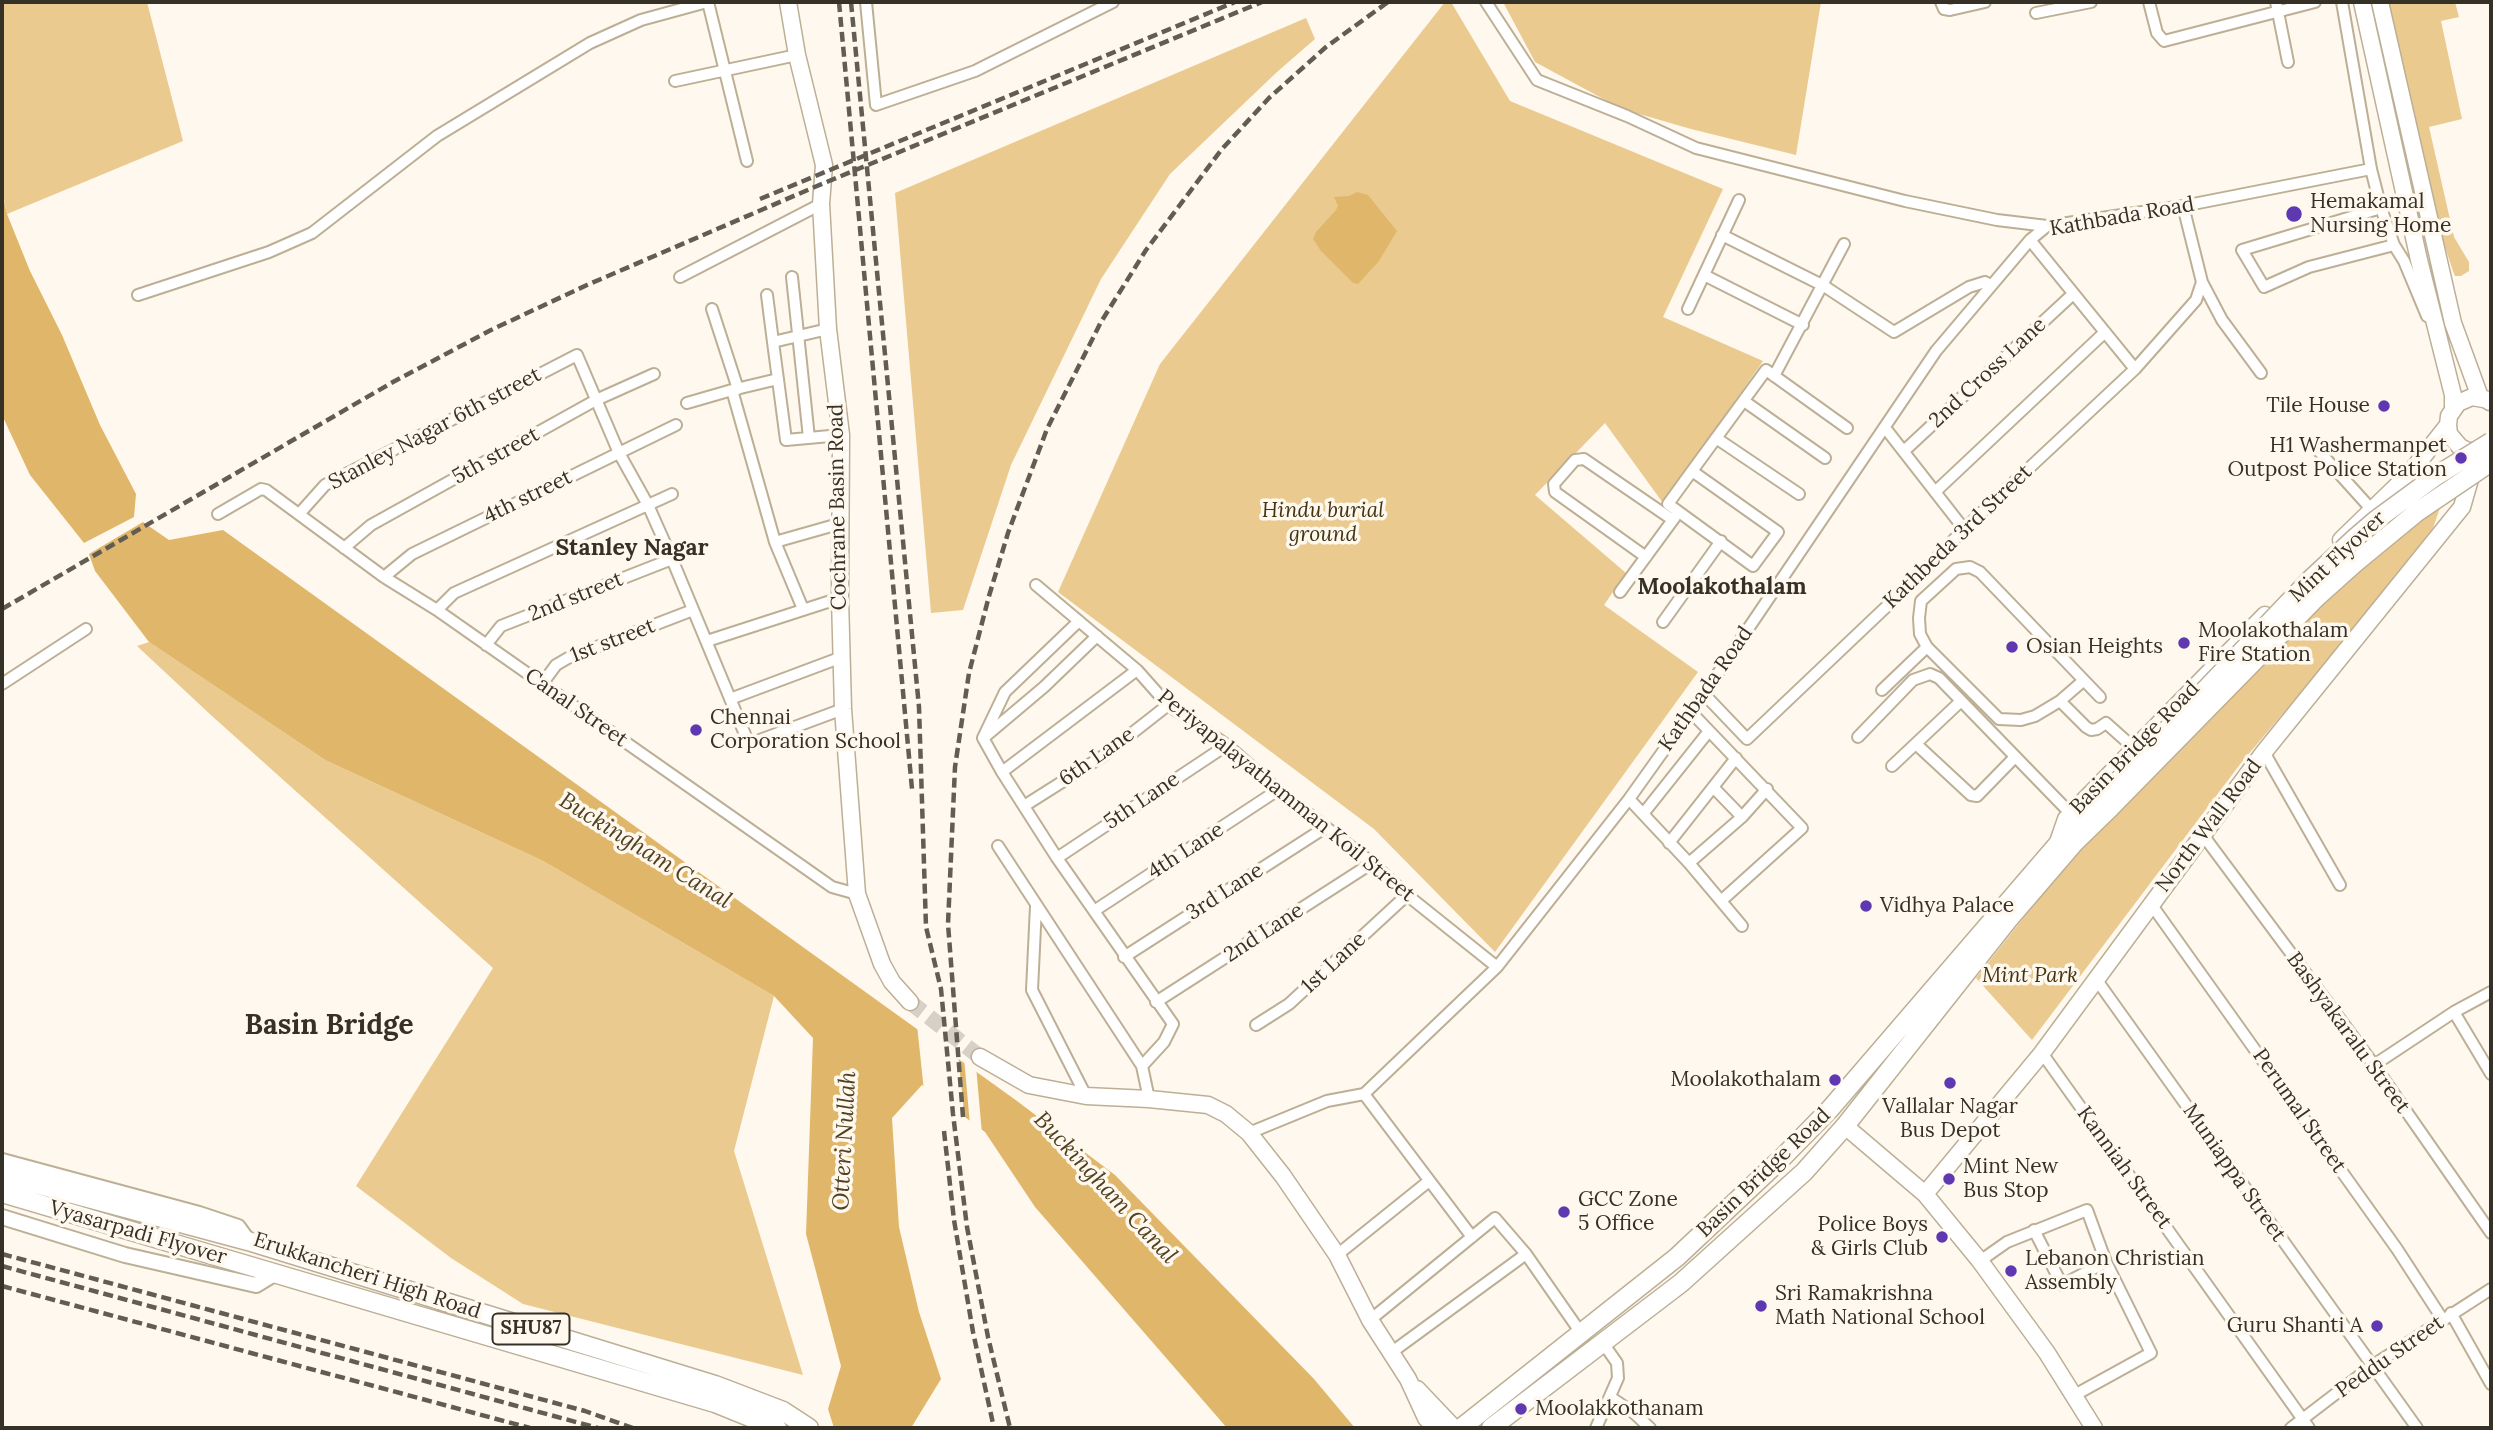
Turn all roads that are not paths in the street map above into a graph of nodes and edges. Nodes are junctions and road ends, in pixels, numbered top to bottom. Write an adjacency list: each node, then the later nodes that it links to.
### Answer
1 (708, 2): 19 (street); 40 (street)
2 (788, 2): 17 (main road, Cochrane Basin Road)
3 (866, 2): 15 (street)
4 (1113, 2): 15 (street)
5 (1486, 2): 28 (street)
6 (1941, 2): 7 (street)
7 (1985, 2)
8 (2091, 2): 16 (street)
9 (2149, 2): 14 (street)
10 (2315, 2): 14 (street)
11 (2342, 2): 23 (street)
12 (2362, 2): 21 (main road)
13 (2380, 2): 21 (main road)
14 (2277, 6): 18 (street)
15 (1085, 7)
16 (2036, 13)
17 (797, 55): 19 (street); 25 (main road, Cochrane Basin Road)
18 (2288, 62)
19 (726, 70): 20 (street); 22 (street)
20 (675, 80)
21 (2393, 102): 49 (main road); 57 (main road)
22 (747, 160)
23 (2371, 169): 26 (street, Kathbada Road); 27 (street)
24 (1739, 200): 29 (street)
25 (821, 204): 34 (street); 45 (main road, Cochrane Basin Road)
26 (2183, 206): 28 (street, Kathbada Road); 36 (street)
27 (2381, 208): 32 (street); 32 (street)
28 (2047, 226): 30 (street, Kathbada Road)
29 (1722, 235): 33 (street); 37 (street)
30 (2030, 240): 38 (street, Kathbada Road); 39 (street)
31 (1844, 244): 37 (street)
32 (2394, 244): 49 (street)
33 (1704, 275): 43 (street); 44 (street)
34 (680, 277)
35 (792, 277): 47 (street)
36 (2202, 282): 50 (street, Kathbeda 3rd Street); 52 (street)
37 (1824, 286): 38 (street); 44 (street)
38 (1991, 286): 64 (street, Kathbada Road)
39 (2073, 294): 46 (street); 69 (street, 2nd Cross Lane)
40 (138, 295)
41 (767, 295): 48 (street)
42 (712, 309): 55 (street)
43 (1688, 309)
44 (1803, 325): 51 (street)
45 (828, 329): 47 (street); 65 (main road, Cochrane Basin Road)
46 (2104, 333): 50 (street); 75 (street)
47 (797, 336): 48 (street); 66 (street)
48 (773, 342): 54 (street)
49 (2440, 345): 60 (main road)
50 (2135, 369): 85 (street, Kathbeda 3rd Street)
51 (1770, 373): 58 (street); 63 (street)
52 (2261, 373)
53 (654, 374): 56 (street, 5th street)
54 (778, 379): 55 (street); 66 (street)
55 (735, 389): 59 (street); 87 (street)
56 (596, 400): 71 (street); 81 (street, Stanley Nagar 6th street); 88 (street, 5th street)
57 (2488, 400): 60 (main road)
58 (1744, 401): 67 (street); 72 (street)
59 (687, 403)
60 (2453, 409): 62 (main road)
61 (676, 425): 71 (street, 4th street)
62 (2448, 425): 70 (main road); 74 (main road, Basin Bridge Road)
63 (1847, 428)
64 (1886, 429): 69 (street); 111 (street, Kathbada Road)
65 (841, 435): 66 (street); 84 (main road, Cochrane Basin Road)
66 (809, 438)
67 (1716, 438): 73 (street); 77 (street)
68 (2317, 449): 80 (street)
69 (1904, 451): 75 (street)
70 (2488, 451): 79 (main road, North Wall Road); 134 (main road, Mint Flyover, bridge)
71 (619, 453): 78 (street); 91 (street, 4th street)
72 (1825, 458)
73 (1692, 471): 83 (street); 86 (street)
74 (2410, 473): 79 (main road); 80 (main road, Basin Bridge Road)
75 (1935, 492): 85 (street)
76 (672, 494): 78 (street)
77 (1799, 494)
78 (648, 505): 90 (street); 96 (street)
79 (2462, 507): 125 (main road, North Wall Road)
80 (2372, 510): 124 (main road, Basin Bridge Road)
81 (300, 513): 82 (street, Canal Street); 88 (street, Canal Street)
82 (218, 514)
83 (1676, 516): 86 (street); 89 (street); 89 (street)
84 (842, 523): 87 (street); 94 (main road, Cochrane Basin Road)
85 (1964, 529): 111 (street, Kathbeda 3rd Street)
86 (1721, 541): 99 (street)
87 (775, 542): 95 (street)
88 (344, 548): 91 (street, Canal Street)
89 (1646, 557): 93 (street)
90 (672, 559): 97 (street); 103 (street, 2nd street)
91 (384, 577): 96 (street, Canal Street)
92 (1036, 585): 98 (street, Periyapalayathamman Koil Street)
93 (1620, 592)
94 (840, 598): 95 (street); 105 (main road, Cochrane Basin Road)
95 (803, 609): 102 (street)
96 (437, 610): 103 (street, Canal Street)
97 (693, 610): 102 (street); 109 (street, 1st street)
98 (1079, 621): 101 (street, Periyapalayathamman Koil Street); 121 (street)
99 (1663, 622)
100 (86, 629): 108 (street)
101 (1097, 636): 106 (street, Periyapalayathamman Koil Street); 121 (street)
102 (707, 641): 113 (street)
103 (486, 645): 109 (street, Canal Street)
104 (1927, 647): 107 (street); 110 (street); 115 (street)
105 (842, 657): 113 (street); 117 (main road, Cochrane Basin Road)
106 (1137, 670): 116 (street, Periyapalayathamman Koil Street); 129 (street)
107 (2083, 681): 112 (street); 115 (street)
108 (2, 684)
109 (542, 684): 149 (street, Canal Street)
110 (1882, 690)
111 (1704, 694): 118 (street, Kathbada Road)
112 (2100, 697)
113 (730, 699): 117 (street)
114 (1961, 701): 120 (street); 122 (street); 126 (street)
115 (2060, 701): 124 (street)
116 (1168, 705): 123 (street, Periyapalayathamman Koil Street); 135 (street, 6th Lane)
117 (843, 709): 149 (main road, Cochrane Basin Road)
118 (1691, 712): 119 (street); 133 (street, Kathbada Road)
119 (1709, 731): 127 (street); 136 (street)
120 (1858, 737)
121 (983, 738): 129 (street)
122 (1916, 744): 126 (street); 128 (street)
123 (1227, 745): 132 (street, Periyapalayathamman Koil Street); 145 (street, 5th Lane)
124 (2134, 748): 137 (main road, Basin Bridge Road)
125 (2264, 752): 141 (main road, North Wall Road); 148 (street)
126 (2015, 757): 137 (street)
127 (1736, 758): 130 (street); 131 (street)
128 (1892, 766)
129 (1002, 772): 135 (street)
130 (1713, 787): 138 (street); 142 (street)
131 (1767, 789): 138 (street); 151 (street)
132 (1278, 790): 140 (street, Periyapalayathamman Koil Street); 154 (street, 4th Lane)
133 (1629, 799): 136 (street); 157 (street, Kathbada Road)
134 (2105, 804): 139 (main road, Mint Flyover); 143 (main road, Mint Flyover)
135 (1024, 806): 145 (street)
136 (1643, 814): 142 (street)
137 (2071, 814): 143 (main road, Basin Bridge Road)
138 (1742, 817): 147 (street)
139 (2092, 825): 172 (main road, Basin Bridge Road)
140 (1326, 827): 146 (street, Periyapalayathamman Koil Street); 156 (street, 3rd Lane)
141 (2203, 835): 152 (main road, North Wall Road); 166 (street, Bashyakaralu Street)
142 (1669, 843): 147 (street)
143 (2057, 845): 188 (main road, Basin Bridge Road)
144 (998, 846): 153 (street)
145 (1057, 858): 154 (street)
146 (1372, 863): 150 (street, Periyapalayathamman Koil Street); 161 (street, 2nd Lane)
147 (1689, 863): 151 (street)
148 (2340, 885)
149 (857, 894): 160 (main road, Cochrane Basin Road)
150 (1407, 895): 157 (street, Periyapalayathamman Koil Street); 163 (street, 1st Lane)
151 (1721, 901): 155 (street)
152 (2151, 904): 158 (main road, North Wall Road); 192 (street, Perumal Street)
153 (1036, 906): 167 (street); 170 (street)
154 (1094, 911): 156 (street)
155 (1742, 926)
156 (1124, 957): 161 (street)
157 (1497, 967): 169 (street, Kathbada Road)
158 (2096, 979): 164 (main road, North Wall Road); 197 (street, Muniappa Street)
159 (2491, 992): 162 (street)
160 (910, 1002)
161 (1156, 1002): 167 (street)
162 (2454, 1013): 166 (street); 168 (street)
163 (1256, 1025)
164 (2042, 1053): 178 (main road, North Wall Road); 202 (street, Kanniah Street)
165 (980, 1057): 170 (main road)
166 (2374, 1065): 181 (street, Bashyakaralu Street)
167 (1142, 1066): 171 (street)
168 (2491, 1074)
169 (1364, 1094): 173 (street); 176 (street)
170 (1086, 1096): 171 (main road)
171 (1149, 1099): 173 (main road)
172 (1845, 1126): 178 (main road); 190 (main road, Basin Bridge Road)
173 (1249, 1133): 185 (main road)
174 (2, 1161): 183 (street, Erukkancheri High Road)
175 (2, 1175): 183 (main road, Vyasarpadi Flyover / SHU87)
176 (1429, 1181): 182 (street); 185 (street)
177 (2, 1193): 189 (main road, Vyasarpadi Flyover / SHU87)
178 (1926, 1194): 186 (main road)
179 (2, 1217): 189 (street, Erukkancheri High Road)
180 (2034, 1230): 186 (street); 187 (street); 187 (street)
181 (2491, 1233)
182 (1472, 1237): 184 (street); 193 (street)
183 (248, 1241): 204 (main road, Erukkancheri High Road / SHU87)
184 (1526, 1254): 194 (street); 196 (street)
185 (1337, 1255): 193 (main road)
186 (1980, 1261): 200 (main road)
187 (2106, 1262): 200 (street)
188 (1666, 1266): 190 (main road); 194 (main road, Basin Bridge Road)
189 (274, 1274): 203 (main road, Erukkancheri High Road / SHU87)
190 (1681, 1283): 195 (main road, Basin Bridge Road)
191 (2491, 1289): 192 (street, Peddu Street)
192 (2447, 1317): 197 (street, Peddu Street); 199 (street, Perumal Street)
193 (1370, 1320): 196 (main road)
194 (1581, 1334): 207 (main road, Basin Bridge Road)
195 (1603, 1343): 201 (street); 208 (main road, Basin Bridge Road)
196 (1392, 1352): 198 (main road)
197 (2372, 1366): 202 (street, Peddu Street); 213 (street, Muniappa Street)
198 (1408, 1379): 205 (main road); 206 (main road)
199 (2491, 1384)
200 (2073, 1396): 211 (main road)
201 (1610, 1397): 209 (street); 210 (street)
202 (2306, 1424): 212 (street, Peddu Street)
203 (777, 1428)
204 (809, 1428)
205 (1436, 1428)
206 (1454, 1428)
207 (1461, 1428)
208 (1491, 1428)
209 (1596, 1428)
210 (1650, 1428)
211 (2094, 1428)
212 (2291, 1428)
213 (2417, 1428)

